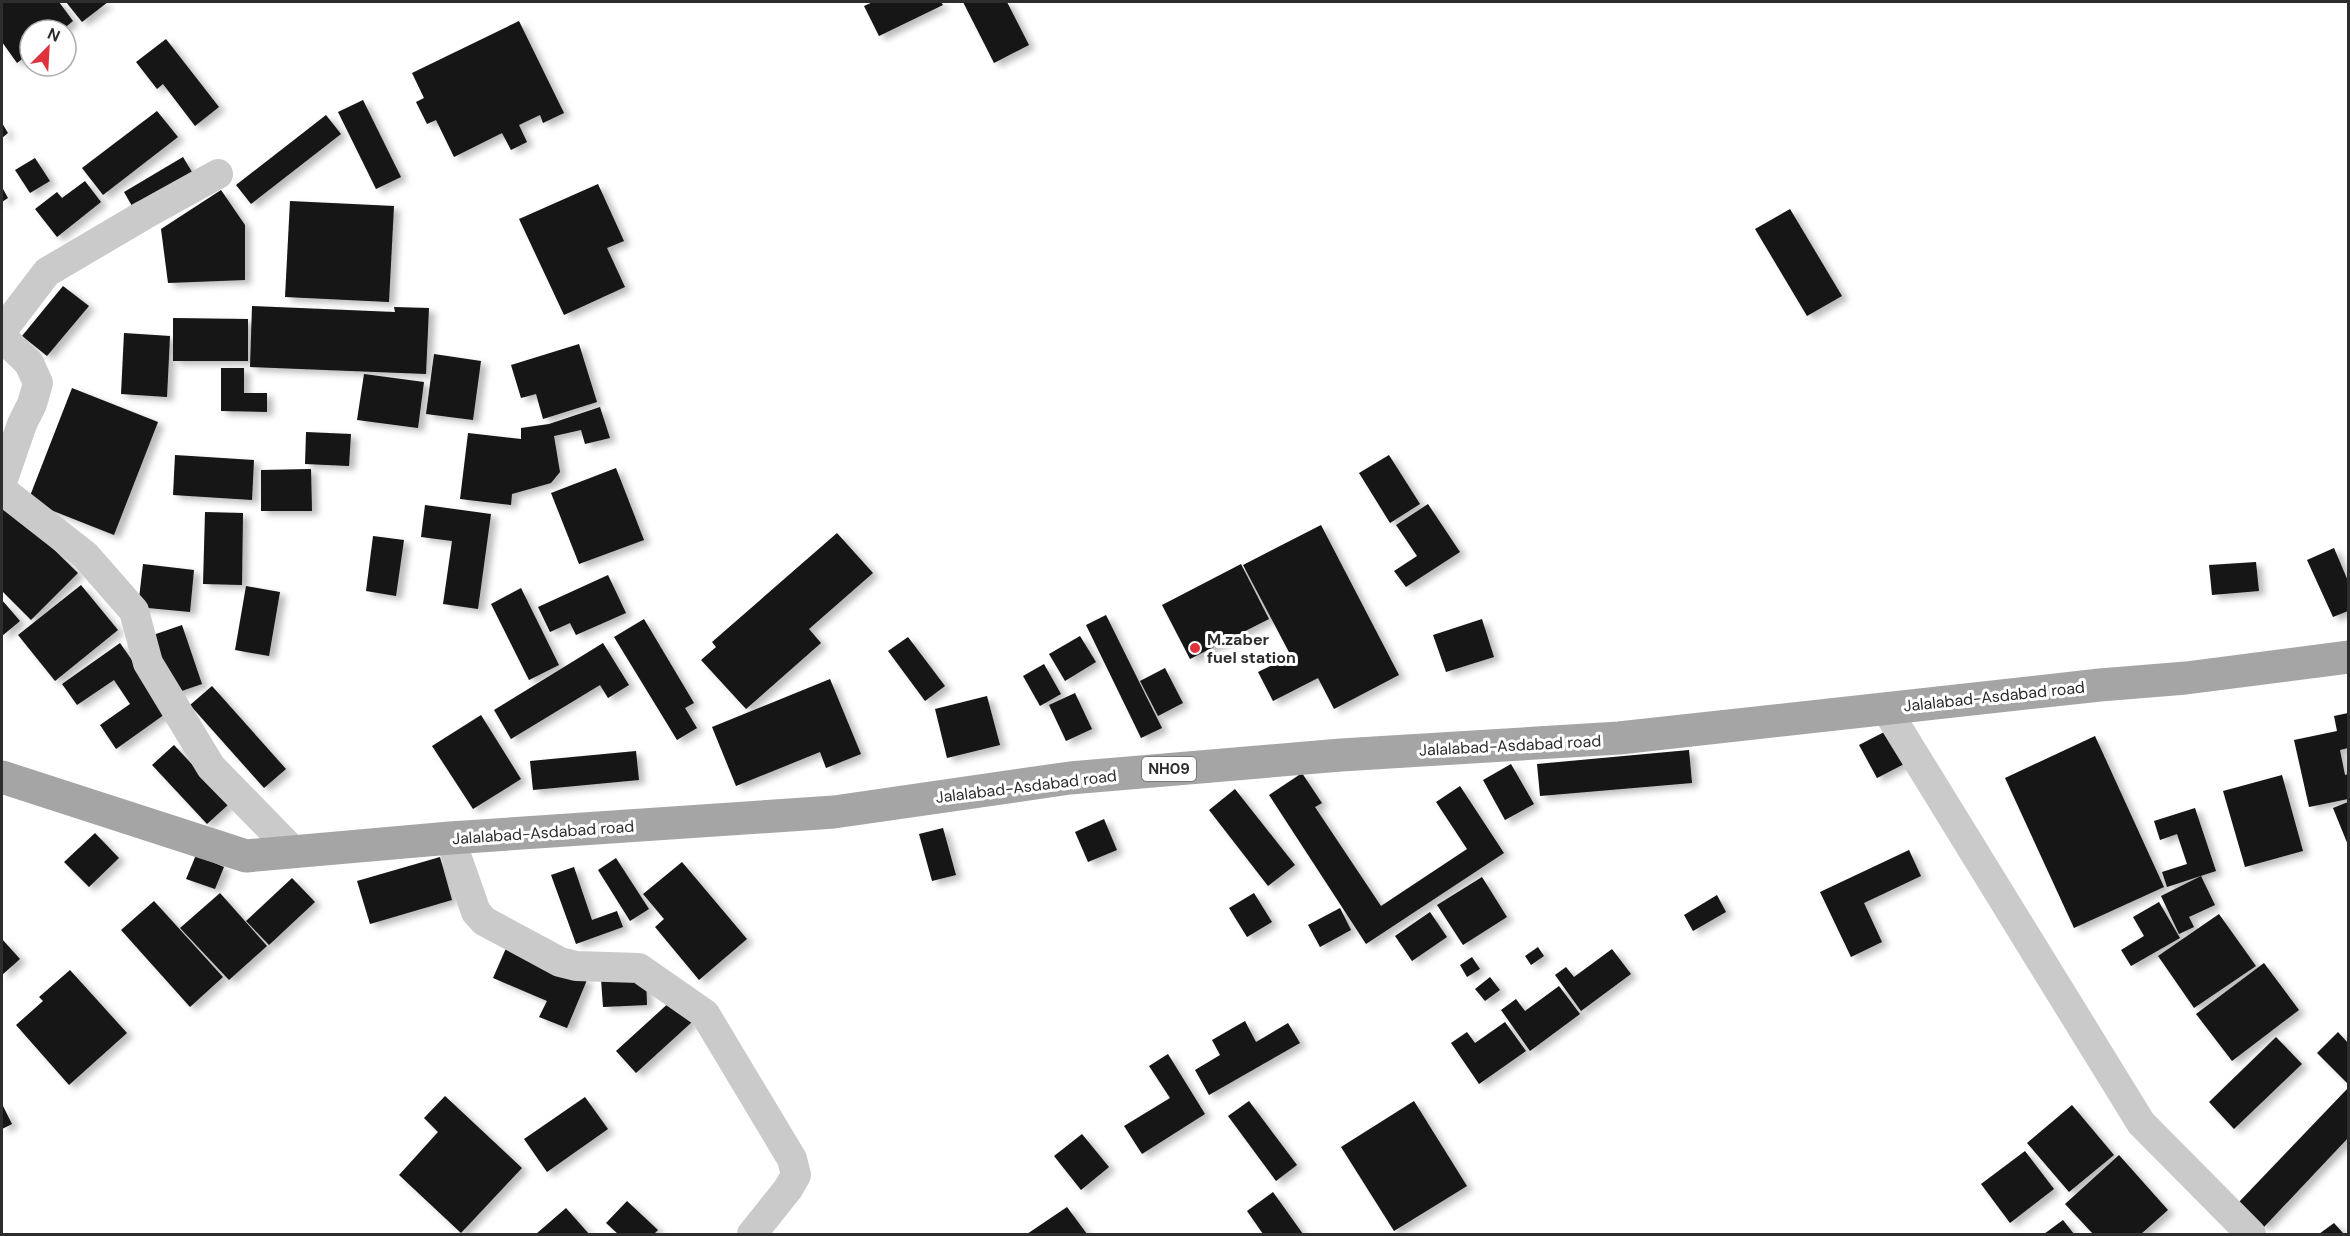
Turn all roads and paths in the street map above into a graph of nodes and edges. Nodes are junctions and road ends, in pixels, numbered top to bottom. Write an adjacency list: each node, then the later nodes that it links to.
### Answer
1 (218, 174): 2 (street)
2 (2, 331)
3 (2, 337): 4 (street)
4 (2, 482)
5 (2, 490): 10 (street)
6 (2349, 657): 7 (main road, Jalalabad-Asdabad road / NH09)
7 (1886, 709): 9 (main road, Jalalabad-Asdabad road / NH09); 12 (street)
8 (2, 777): 10 (main road, Jalalabad-Asdabad road / NH09)
9 (450, 838): 10 (main road, Jalalabad-Asdabad road / NH09); 11 (street)
10 (294, 852)
11 (752, 1234)
12 (2251, 1234)

